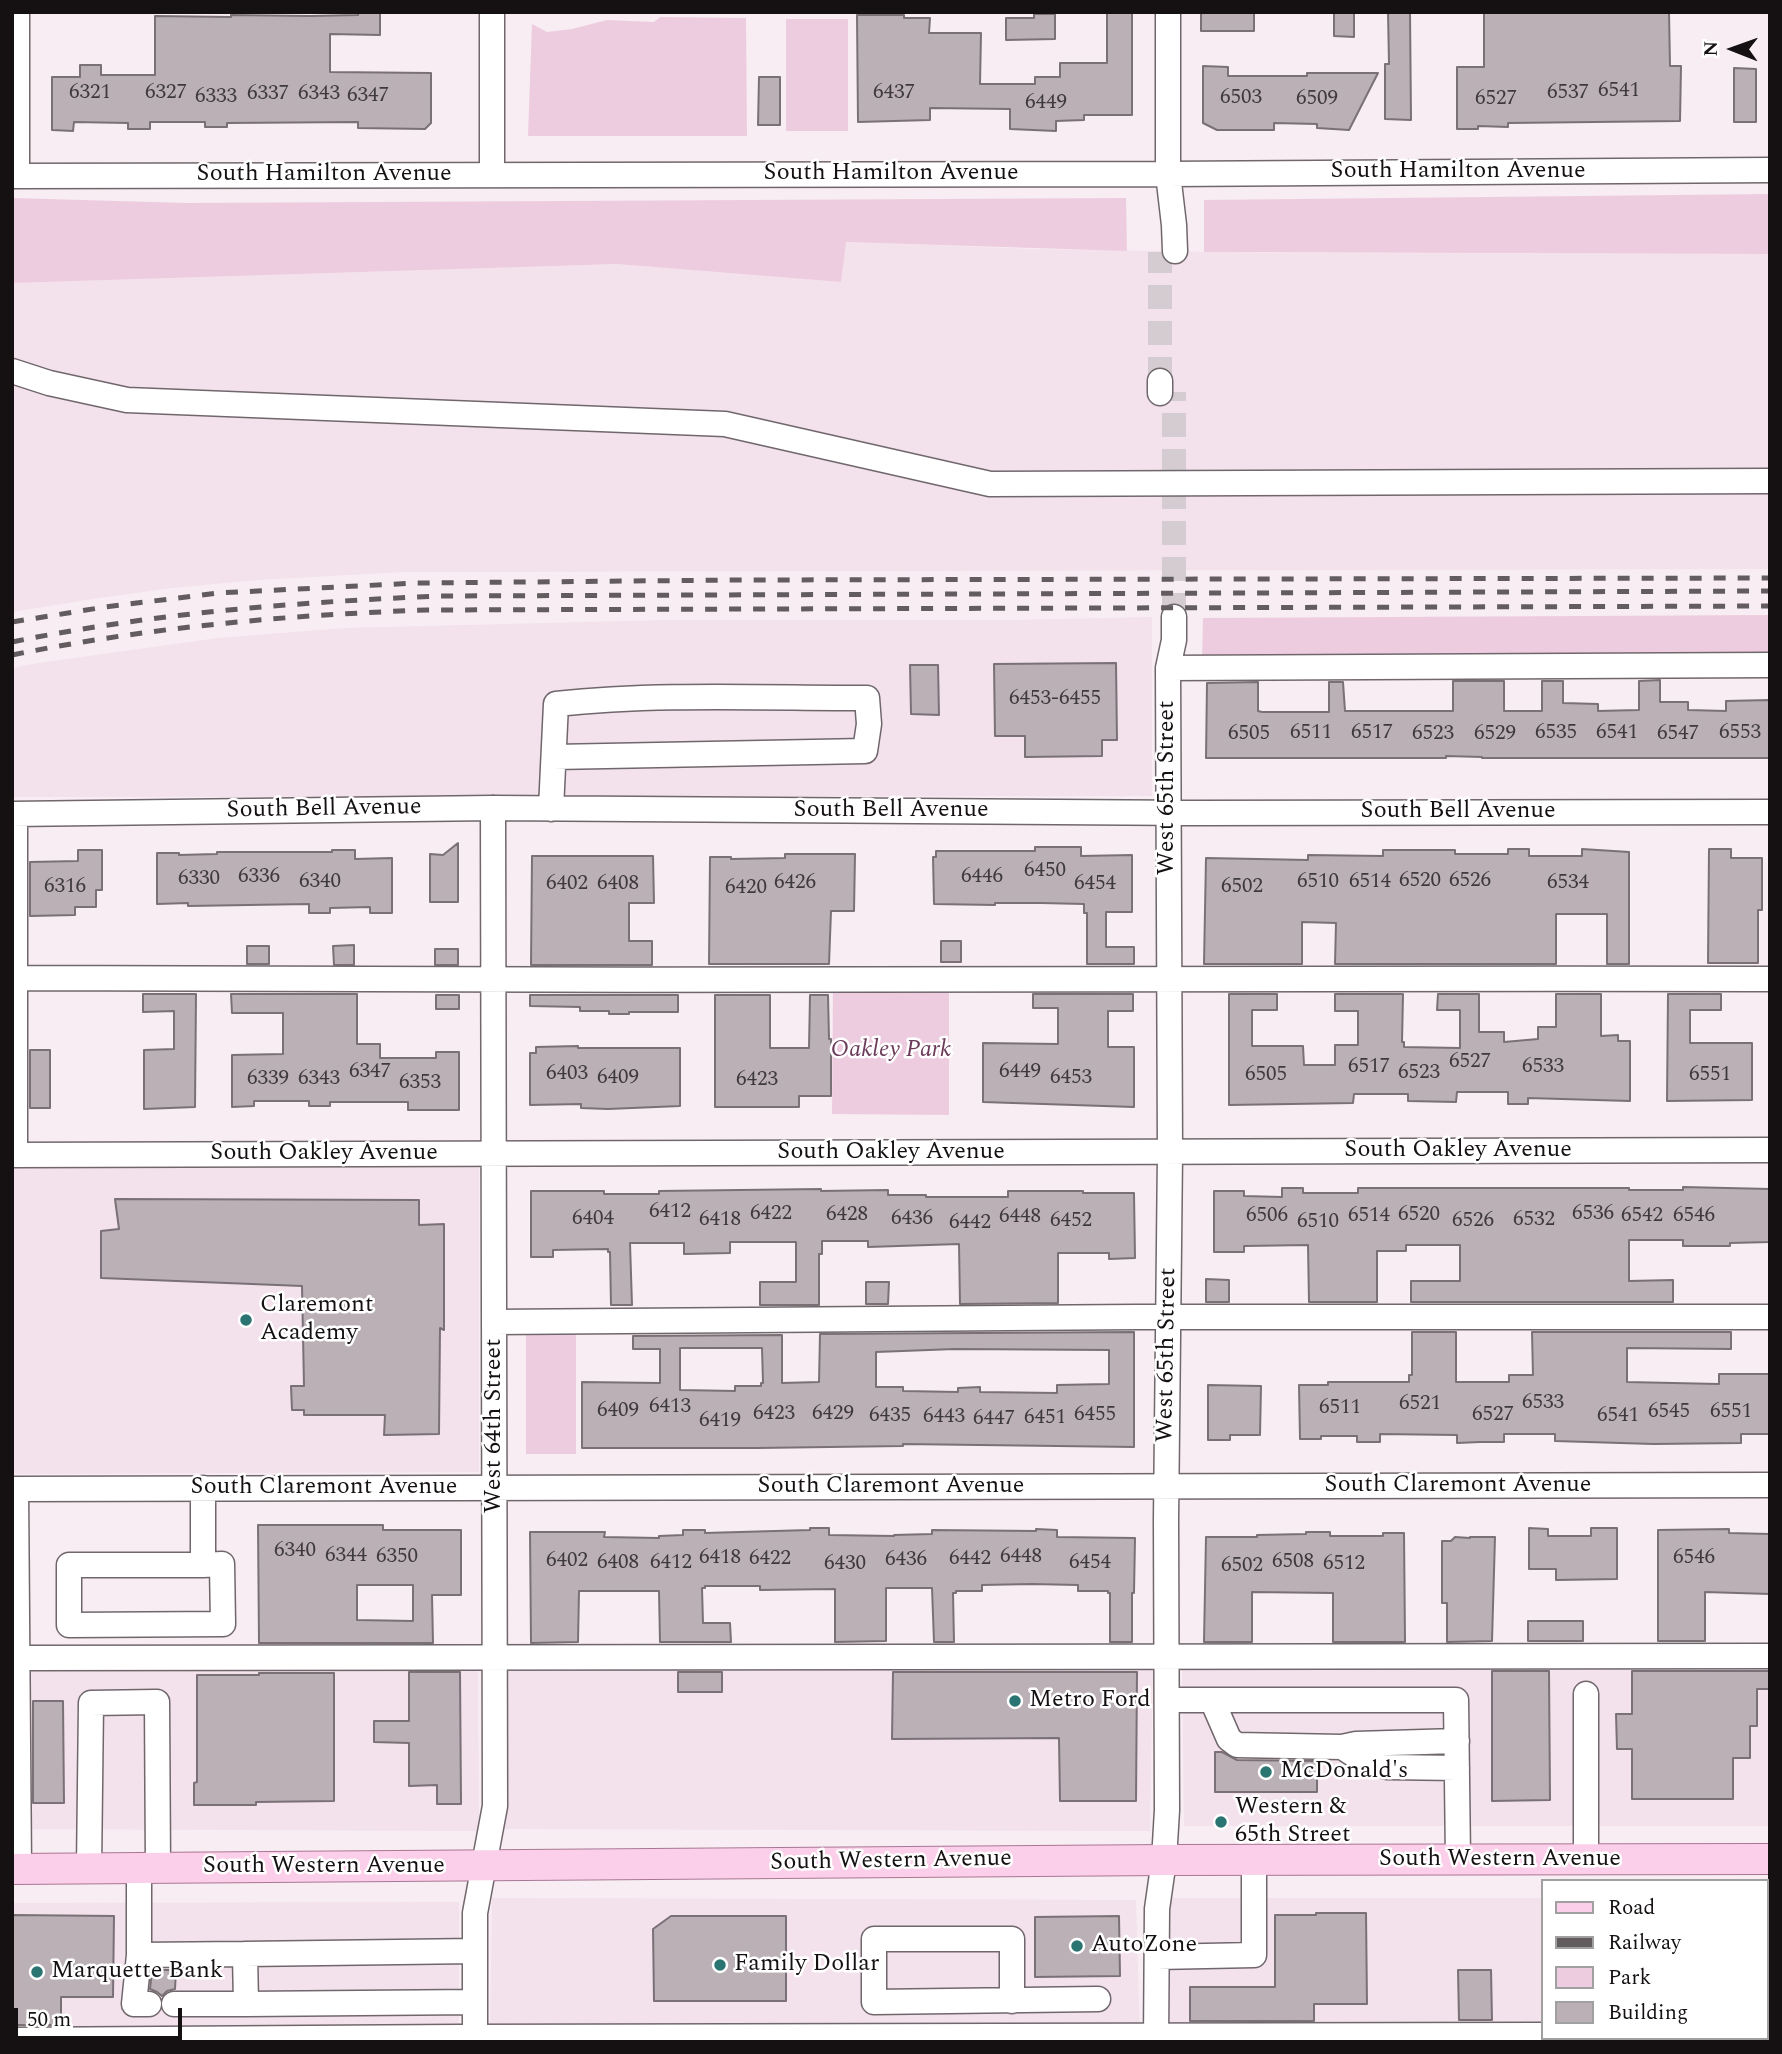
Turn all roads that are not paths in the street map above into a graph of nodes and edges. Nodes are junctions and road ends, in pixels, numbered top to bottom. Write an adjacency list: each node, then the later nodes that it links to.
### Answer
1 (17, 12): 7 (street)
2 (492, 12): 6 (street)
3 (1168, 12): 5 (street)
4 (1770, 170): 5 (street, South Hamilton Avenue)
5 (1168, 174): 6 (street, South Hamilton Avenue); 8 (street)
6 (492, 175): 7 (street, South Hamilton Avenue)
7 (15, 176)
8 (1167, 252)
9 (12, 371): 10 (street)
10 (1770, 481)
11 (1167, 617): 13 (street, West 65th Street)
12 (1770, 665): 13 (street)
13 (1168, 668): 17 (street, West 65th Street)
14 (554, 757): 14 (street); 16 (street)
15 (493, 808): 16 (street, South Bell Avenue); 19 (street, South Bell Avenue); 23 (street, West 64th Street)
16 (551, 808): 17 (street, South Bell Avenue)
17 (1168, 812): 18 (street, South Bell Avenue); 21 (street, West 65th Street)
18 (1770, 812)
19 (13, 814): 20 (street)
20 (15, 978): 23 (street); 27 (street)
21 (1169, 978): 22 (street); 23 (street); 25 (street, West 65th Street)
22 (1770, 979)
23 (493, 981): 26 (street, West 64th Street)
24 (1770, 1150): 25 (street, South Oakley Avenue)
25 (1170, 1153): 26 (street, South Oakley Avenue); 28 (street, West 65th Street)
26 (494, 1154): 27 (street, South Oakley Avenue); 30 (street, West 64th Street)
27 (13, 1155)
28 (1169, 1317): 29 (street); 30 (street); 33 (street, West 65th Street)
29 (1770, 1317)
30 (494, 1322): 32 (street, West 64th Street)
31 (1770, 1485): 33 (street, South Claremont Avenue)
32 (495, 1487): 33 (street, South Claremont Avenue); 34 (street, South Claremont Avenue); 38 (street, West 64th Street)
33 (1166, 1487): 39 (street, West 65th Street)
34 (203, 1488): 35 (street, South Claremont Avenue); 36 (street)
35 (14, 1489): 40 (street)
36 (204, 1564): 36 (street)
37 (1770, 1656): 39 (street)
38 (495, 1657): 39 (street); 40 (street); 52 (street, West 64th Street)
39 (1167, 1657): 42 (street, West 65th Street)
40 (18, 1658): 54 (street)
41 (1586, 1694): 51 (street)
42 (1167, 1700): 43 (street); 48 (street, West 65th Street)
43 (1212, 1700): 44 (street); 45 (street)
44 (1457, 1741): 45 (street); 46 (street)
45 (1342, 1747): 46 (street)
46 (1457, 1768): 50 (street)
47 (1770, 1859): 51 (main road, South Western Avenue)
48 (1164, 1860): 49 (main road, South Western Avenue); 52 (main road, South Western Avenue); 59 (street, West 65th Street)
49 (1254, 1860): 50 (main road, South Western Avenue); 59 (street)
50 (1458, 1860): 51 (main road, South Western Avenue)
51 (1586, 1860)
52 (484, 1867): 53 (main road, South Western Avenue); 56 (street, West 64th Street)
53 (149, 1868): 55 (main road, South Western Avenue); 55 (street); 58 (street)
54 (16, 1869): 55 (main road, South Western Avenue)
55 (89, 1869)
56 (475, 1951): 57 (street); 62 (street, West 64th Street)
57 (245, 1954): 58 (street); 65 (street)
58 (139, 1955): 63 (street)
59 (1157, 1957): 67 (street, West 65th Street)
60 (1098, 1999): 61 (street)
61 (1012, 2001): 61 (street)
62 (475, 2002): 65 (street); 68 (street, West 64th Street)
63 (149, 2004)
64 (174, 2004): 65 (street)
65 (246, 2004)
66 (1540, 2035): 67 (street)
67 (1156, 2038): 68 (street)
68 (475, 2039): 69 (street)
69 (12, 2040)

